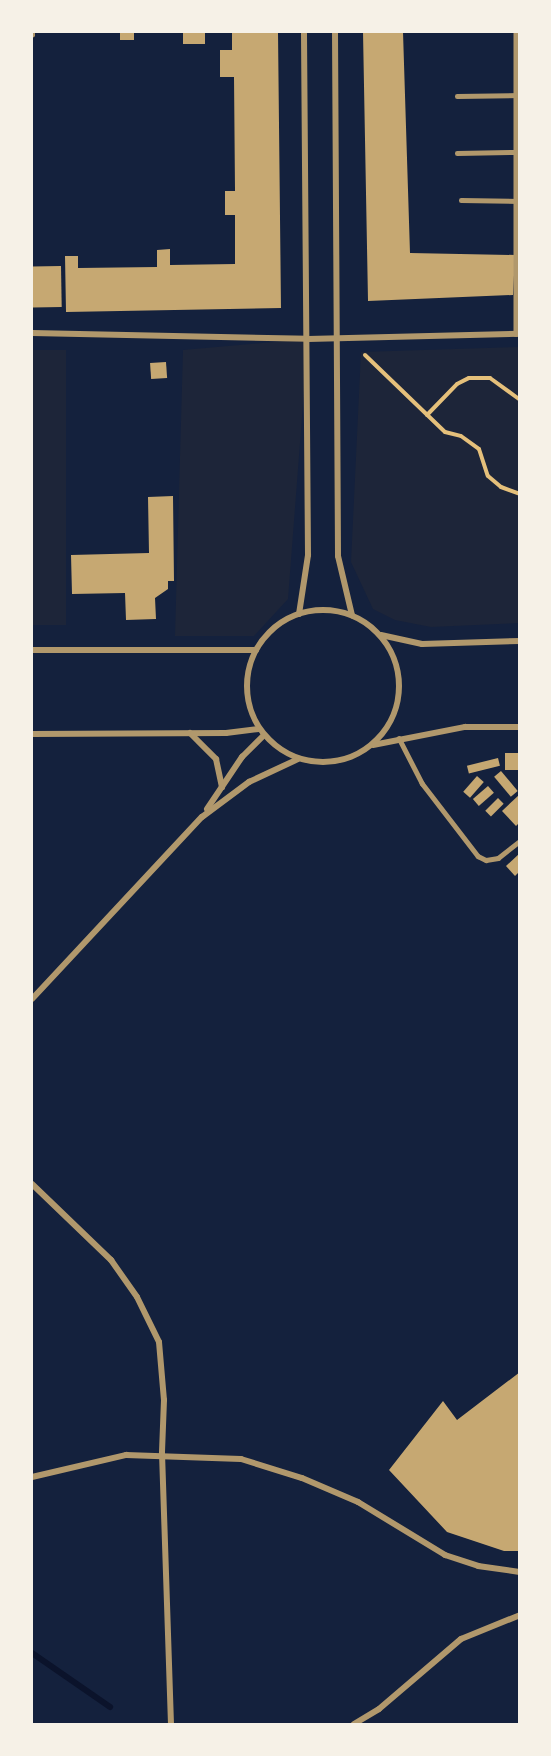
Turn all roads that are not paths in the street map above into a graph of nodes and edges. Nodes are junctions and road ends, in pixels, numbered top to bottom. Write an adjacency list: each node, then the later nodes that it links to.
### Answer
1 (304, 32): 13 (street)
2 (335, 32): 12 (street)
3 (516, 32): 4 (lane)
4 (518, 95): 5 (lane); 6 (lane)
5 (457, 96)
6 (518, 152): 7 (lane); 9 (lane)
7 (457, 153)
8 (461, 200): 9 (lane)
9 (518, 201): 11 (lane)
10 (32, 333): 13 (street)
11 (518, 334): 12 (street)
12 (338, 338): 13 (street); 15 (street)
13 (308, 339): 14 (street)
14 (299, 614): 15 (street); 19 (street)
15 (352, 615): 16 (street)
16 (381, 635): 17 (street); 26 (street)
17 (519, 641)
18 (32, 650): 19 (street)
19 (256, 650): 21 (street)
20 (519, 728): 25 (street)
21 (259, 729): 22 (street); 24 (street)
22 (189, 733): 23 (street); 28 (street)
23 (32, 734)
24 (263, 736): 27 (street); 28 (street)
25 (399, 738): 26 (street); 30 (lane)
26 (372, 745): 27 (street)
27 (298, 759): 29 (street)
28 (222, 787): 29 (street)
29 (202, 817): 31 (street)
30 (519, 841)
31 (32, 999)
32 (32, 1184): 33 (street)
33 (162, 1454): 34 (street); 35 (street); 37 (street)
34 (32, 1478)
35 (519, 1572)
36 (519, 1615): 38 (street)
37 (171, 1725)
38 (354, 1725)

